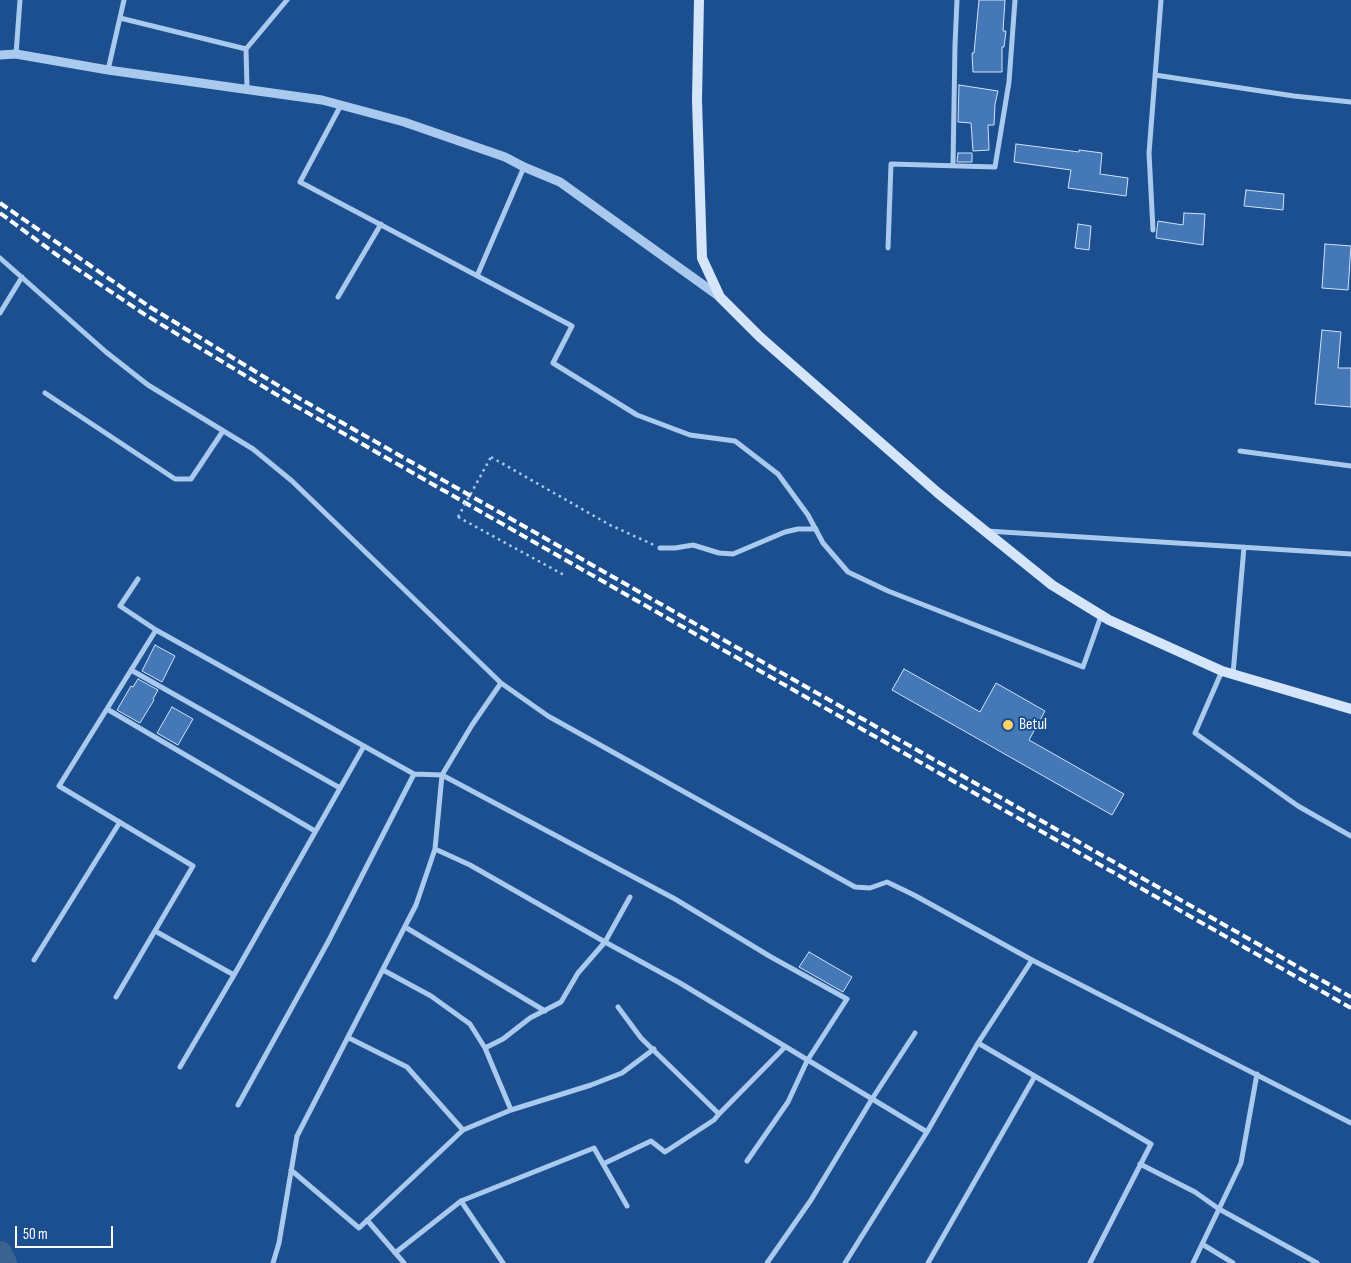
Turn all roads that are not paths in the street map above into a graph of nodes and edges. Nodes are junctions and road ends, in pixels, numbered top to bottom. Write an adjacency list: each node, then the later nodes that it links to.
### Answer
1 (20, 0): 10 (street)
2 (124, 0): 8 (street)
3 (287, 0): 9 (street)
4 (699, 0): 26 (main road)
5 (958, 0): 17 (street)
6 (1015, 0): 17 (street)
7 (1161, 0): 13 (street)
8 (120, 18): 9 (street); 12 (street)
9 (246, 49): 14 (street)
10 (16, 54): 11 (street); 12 (street)
11 (0, 55)
12 (108, 70): 14 (street)
13 (1155, 75): 15 (street); 20 (street)
14 (247, 90): 16 (street)
15 (1351, 102)
16 (341, 105): 18 (street); 19 (street)
17 (953, 166): 21 (street)
18 (524, 167): 23 (street); 26 (street)
19 (381, 224): 23 (street); 25 (street)
20 (1152, 230)
21 (888, 248)
22 (0, 258): 24 (street)
23 (477, 276): 32 (street)
24 (22, 277): 27 (street); 29 (street)
25 (338, 297)
26 (720, 297): 33 (main road)
27 (0, 313)
28 (45, 394): 29 (street)
29 (223, 431): 42 (street)
30 (1240, 451): 31 (street)
31 (1351, 466)
32 (816, 529): 35 (street); 38 (street)
33 (985, 531): 34 (street); 38 (main road)
34 (1244, 547): 36 (street); 41 (street)
35 (660, 548)
36 (1351, 554)
37 (138, 579): 39 (street)
38 (1101, 616): 41 (main road)
39 (156, 630): 40 (street); 45 (street)
40 (131, 670): 43 (street); 48 (street)
41 (1227, 672): 44 (main road); 51 (street)
42 (501, 683): 47 (street); 58 (street)
43 (107, 709): 49 (street); 50 (street)
44 (1351, 709)
45 (364, 746): 46 (street); 48 (street)
46 (414, 774): 47 (street); 75 (street)
47 (442, 774): 52 (street); 70 (street)
48 (340, 788): 50 (street)
49 (120, 822): 55 (street); 57 (street)
50 (315, 832): 60 (street)
51 (1351, 836)
52 (435, 850): 54 (street); 56 (street)
53 (630, 897): 56 (street)
54 (405, 927): 59 (street); 63 (street)
55 (155, 931): 60 (street); 61 (street)
56 (605, 942): 63 (street); 67 (street)
57 (34, 960)
58 (1032, 960): 66 (street); 72 (street)
59 (383, 970): 65 (street); 68 (street)
60 (234, 975): 71 (street)
61 (116, 998)
62 (618, 1008): 69 (street)
63 (545, 1011): 68 (street)
64 (915, 1033): 74 (street)
65 (349, 1038): 79 (street); 84 (street)
66 (978, 1043): 73 (street); 80 (street)
67 (785, 1047): 70 (street); 77 (street)
68 (486, 1048): 76 (street)
69 (654, 1049): 76 (street); 77 (street)
70 (807, 1061): 74 (street); 81 (street)
71 (180, 1067)
72 (1257, 1074): 78 (street); 87 (street)
73 (1035, 1076): 83 (street); 96 (street)
74 (872, 1099): 80 (street); 94 (street)
75 (238, 1105)
76 (511, 1110): 79 (street)
77 (719, 1114): 82 (street)
78 (1351, 1123)
79 (463, 1130): 88 (street)
80 (927, 1132): 95 (street)
81 (746, 1161)
82 (603, 1164): 85 (street); 86 (street)
83 (1140, 1164): 87 (street); 97 (street)
84 (291, 1170): 88 (street); 92 (street)
85 (461, 1201): 90 (street); 93 (street)
86 (627, 1206)
87 (1219, 1209): 89 (street); 100 (street)
88 (367, 1220): 90 (street)
89 (1202, 1244): 98 (street); 99 (street)
90 (396, 1253): 91 (street)
91 (401, 1262)
92 (273, 1263)
93 (503, 1263)
94 (767, 1263)
95 (845, 1263)
96 (928, 1263)
97 (1090, 1263)
98 (1193, 1263)
99 (1233, 1263)
100 (1317, 1263)

